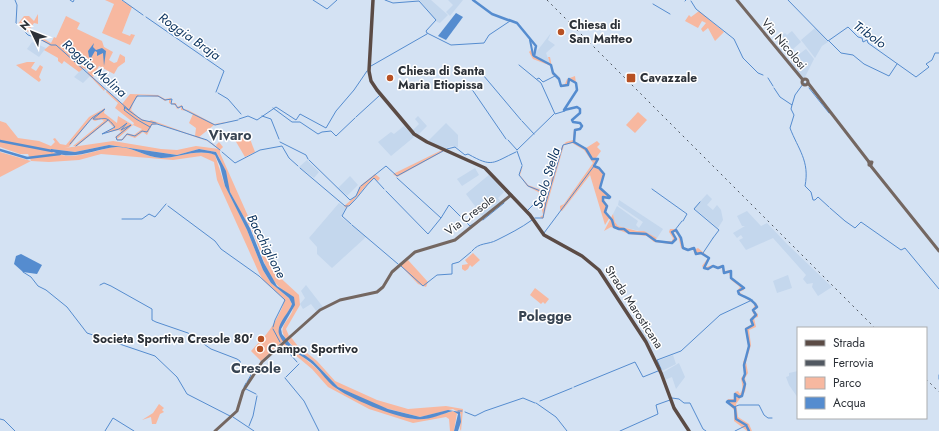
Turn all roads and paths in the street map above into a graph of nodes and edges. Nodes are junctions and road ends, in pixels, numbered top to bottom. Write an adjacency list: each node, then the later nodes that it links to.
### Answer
1 (373, 0): 3 (main road, Strada Marosticana)
2 (737, 0): 4 (main road, Via Nicolosi)
3 (511, 195): 5 (main road, Via Cresole); 6 (main road, Strada Marosticana)
4 (939, 251)
5 (216, 431)
6 (689, 431)

